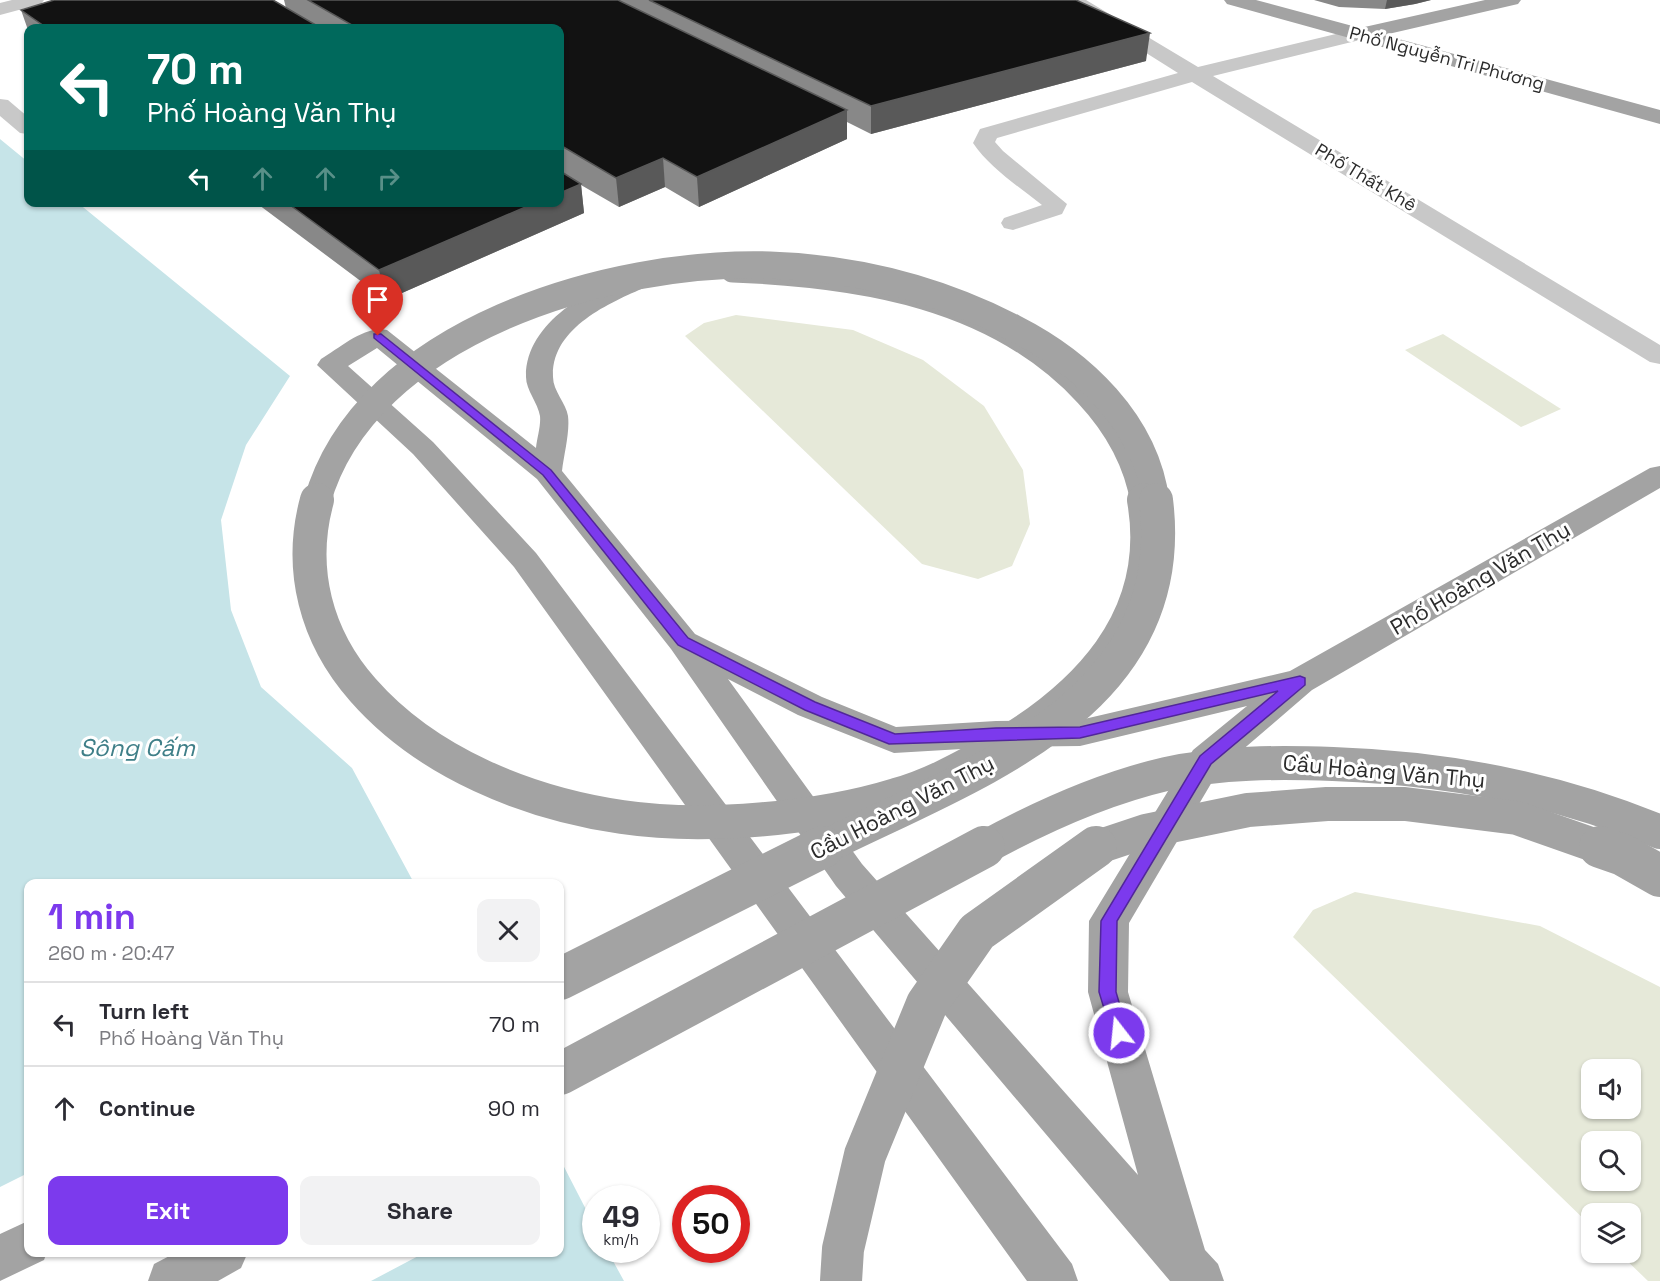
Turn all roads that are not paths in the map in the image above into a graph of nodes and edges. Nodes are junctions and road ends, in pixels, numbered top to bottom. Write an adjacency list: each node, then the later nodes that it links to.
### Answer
1 (34, 0): 5 (street)
2 (1072, 0): 7 (street, Phố Thất Khê)
3 (1234, 0): 6 (main road, Phố Nguyễn Tri Phương)
4 (1511, 0): 6 (main road)
5 (0, 9)
6 (1361, 34): 7 (street); 9 (main road, Phố Nguyễn Tri Phương)
7 (1197, 74): 11 (street); 12 (street, Phố Thất Khê)
8 (0, 105): 10 (street)
9 (1660, 117)
10 (24, 125)
11 (1013, 223)
12 (1660, 356)
13 (547, 472): 15 (main road); 19 (main road, Cầu Hoàng Văn Thụ, bridge); 27 (main road)
14 (1660, 475): 16 (main road, Phố Hoàng Văn Thụ)
15 (683, 641): 16 (main road, Phố Hoàng Văn Thụ); 24 (main road)
16 (1300, 681): 24 (main road, Phố Hoàng Văn Thụ)
17 (1660, 832): 20 (main road, Cầu Hoàng Văn Thụ, bridge)
18 (1660, 876): 26 (main road, Cầu Hoàng Văn Thụ, bridge)
19 (564, 977)
20 (564, 1072)
21 (24, 1247): 23 (main road)
22 (216, 1257): 25 (main road)
23 (0, 1259)
24 (1193, 1273)
25 (171, 1281)
26 (841, 1281)
27 (1055, 1281)

